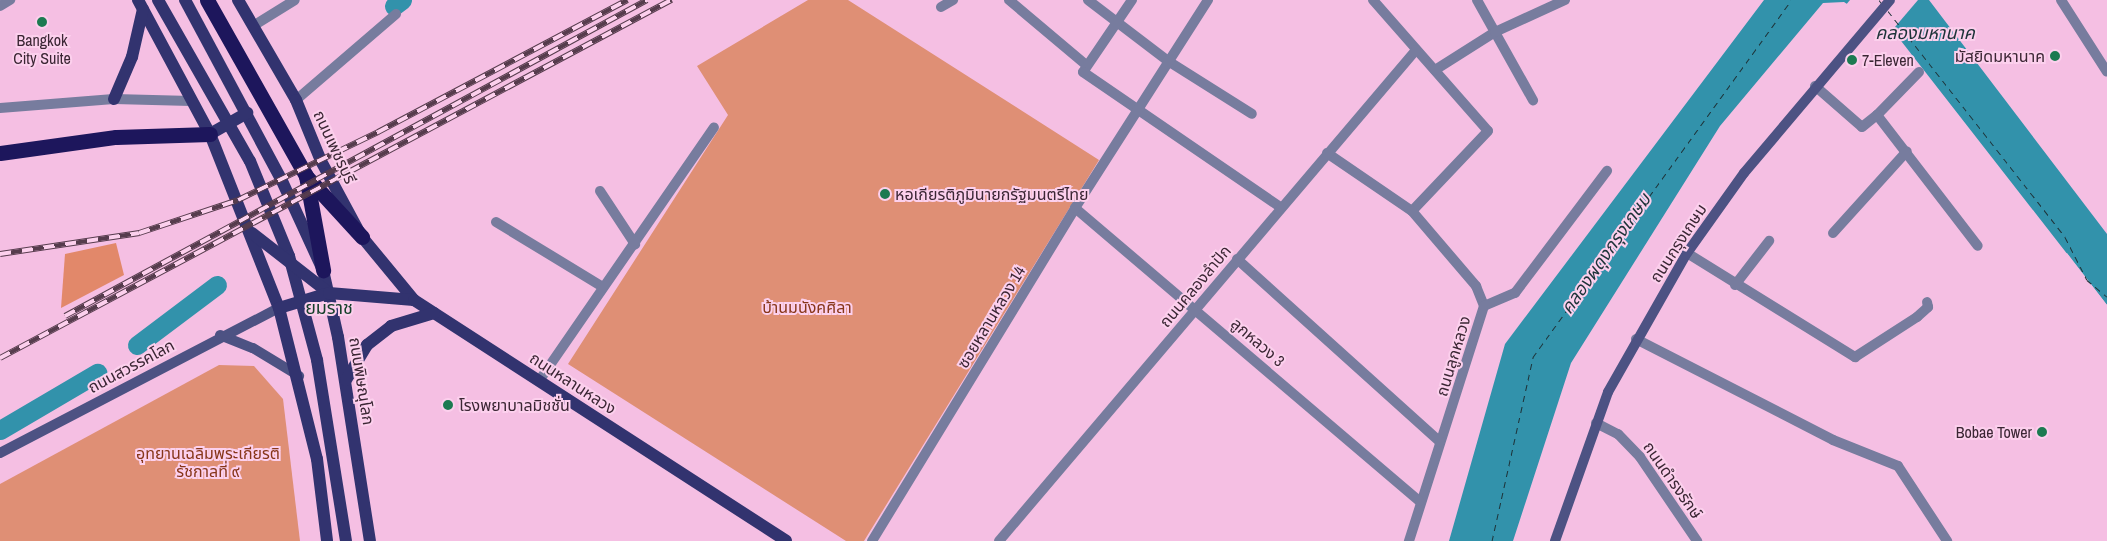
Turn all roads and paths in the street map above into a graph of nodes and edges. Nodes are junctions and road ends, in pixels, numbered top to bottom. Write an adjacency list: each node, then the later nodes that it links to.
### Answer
1 (10, 0): 18 (street)
2 (158, 0): 80 (main road)
3 (185, 0): 37 (main road)
4 (207, 0): 46 (highway)
5 (238, 0): 22 (main road, ถนนเพชรบุรี)
6 (295, 0): 22 (street)
7 (952, 0): 19 (street)
8 (1009, 0): 26 (street)
9 (1088, 0): 21 (street)
10 (1132, 0): 21 (street)
11 (1208, 0): 25 (street, ซอยหลานหลวง 14)
12 (1373, 0): 24 (street)
13 (1477, 0): 23 (street)
14 (1565, 0): 23 (street)
15 (1890, 0): 30 (main road, ถนนกรุงเกษม)
16 (2061, 0): 29 (street)
17 (140, 4): 31 (main road); 34 (main road)
18 (0, 6)
19 (941, 7)
20 (396, 14): 32 (street)
21 (1116, 25): 25 (street); 26 (street)
22 (253, 26): 32 (main road, ถนนเพชรบุรี)
23 (1495, 32): 27 (street); 33 (street)
24 (1416, 50): 27 (street); 44 (street, ถนนคลองลำปัก)
25 (1168, 61): 36 (street, ซอยหลานหลวง 14); 38 (street)
26 (1085, 64): 36 (street)
27 (1435, 70): 50 (street)
28 (1919, 72): 39 (street)
29 (2107, 72)
30 (1815, 86): 39 (street); 58 (main road, ถนนกรุงเกษม)
31 (114, 99): 34 (street); 35 (street)
32 (296, 100): 54 (main road, ถนนเพชรบุรี)
33 (1533, 100)
34 (191, 101): 41 (main road)
35 (0, 108)
36 (1138, 111): 48 (street); 49 (street, ซอยหลานหลวง 14)
37 (247, 113): 41 (main road); 60 (main road, ถนนพิษณุโลก)
38 (1252, 114)
39 (1876, 115): 42 (street)
40 (714, 127): 56 (street)
41 (210, 134): 43 (highway); 52 (main road)
42 (1907, 151): 53 (street); 57 (street)
43 (0, 153)
44 (1327, 153): 48 (street, ถนนคลองลำปัก); 50 (street, ถนนลูกหลวง)
45 (1607, 171): 66 (street)
46 (306, 176): 54 (highway); 60 (highway)
47 (600, 191): 56 (street)
48 (1279, 206): 59 (street, ถนนคลองลำปัก)
49 (1075, 208): 68 (street, ลูกหลวง 3); 83 (street, ซอยหลานหลวง 14)
50 (1412, 211): 66 (street, ถนนลูกหลวง)
51 (496, 222): 62 (street)
52 (251, 230): 63 (main road); 67 (main road)
53 (1833, 233)
54 (362, 237): 64 (main road, ถนนเพชรบุรี)
55 (1769, 240): 61 (street)
56 (635, 244): 62 (street)
57 (1978, 246)
58 (1687, 253): 61 (street); 71 (main road, ถนนกรุงเกษม)
59 (1238, 259): 68 (street, ถนนคลองลำปัก); 76 (street)
60 (323, 270): 63 (main road, ถนนพิษณุโลก)
61 (1735, 285): 65 (street)
62 (604, 287): 74 (street)
63 (329, 293): 64 (main road, ถนนหลานหลวง); 67 (main road); 73 (main road, ถนนพิษณุโลก)
64 (414, 300): 69 (main road, ถนนหลานหลวง)
65 (1927, 302)
66 (1484, 306): 76 (street, ถนนลูกหลวง)
67 (279, 308): 70 (main road, ถนนสวรรคโลก); 72 (main road)
68 (1196, 309): 78 (street, ลูกหลวง 3); 84 (street, ถนนคลองลำปัก)
69 (434, 313): 73 (main road); 74 (main road, ถนนหลานหลวง)
70 (220, 335): 72 (main road); 77 (main road, ถนนสวรรคโลก)
71 (1636, 339): 75 (main road, ถนนกรุงเกษม); 88 (street)
72 (299, 376): 79 (main road)
73 (346, 380): 81 (main road, ถนนพิษณุโลก)
74 (539, 381): 82 (main road, ถนนหลานหลวง)
75 (1596, 422): 86 (main road, ถนนกรุงเกษม); 87 (street, ถนนดำรงรักษ์)
76 (1440, 442): 78 (street, ถนนลูกหลวง)
77 (0, 453)
78 (1419, 501): 85 (street, ถนนลูกหลวง)
79 (327, 541)
80 (346, 541)
81 (370, 541)
82 (786, 541)
83 (872, 541)
84 (999, 541)
85 (1409, 541)
86 (1555, 541)
87 (1697, 541)
88 (1948, 541)

